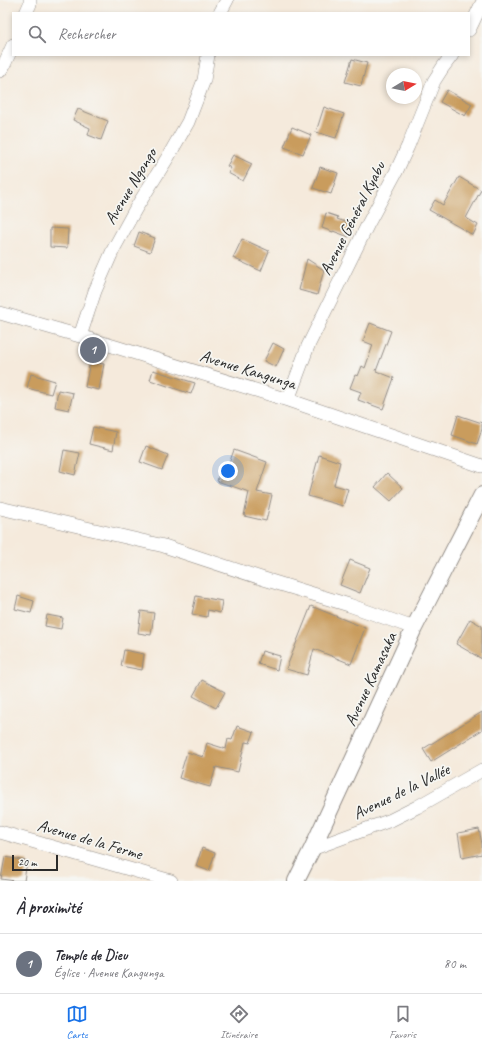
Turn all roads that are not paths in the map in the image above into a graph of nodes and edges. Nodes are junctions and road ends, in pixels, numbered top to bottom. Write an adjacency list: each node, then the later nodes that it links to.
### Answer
1 (30, 0): 4 (street)
2 (227, 0): 5 (street)
3 (482, 3): 6 (street)
4 (26, 12)
5 (221, 12)
6 (470, 28)
7 (12, 47): 10 (street)
8 (208, 56): 12 (street, Avenue Ngongo)
9 (451, 56): 13 (street, Avenue Général Kyabu)
10 (0, 71)
11 (0, 313): 12 (street, Avenue Kangunga)
12 (80, 336): 13 (street, Avenue Kangunga)
13 (288, 400): 14 (street, Avenue Kangunga)
14 (482, 466)
15 (482, 495): 17 (street, Avenue Kamasaka)
16 (0, 508): 17 (street)
17 (414, 628): 20 (street, Avenue Kamasaka)
18 (480, 773): 20 (street, Avenue de la Vallée)
19 (0, 832): 21 (street, Avenue de la Ferme)
20 (312, 849): 22 (street, Avenue Kamasaka)
21 (171, 881)
22 (296, 881)

